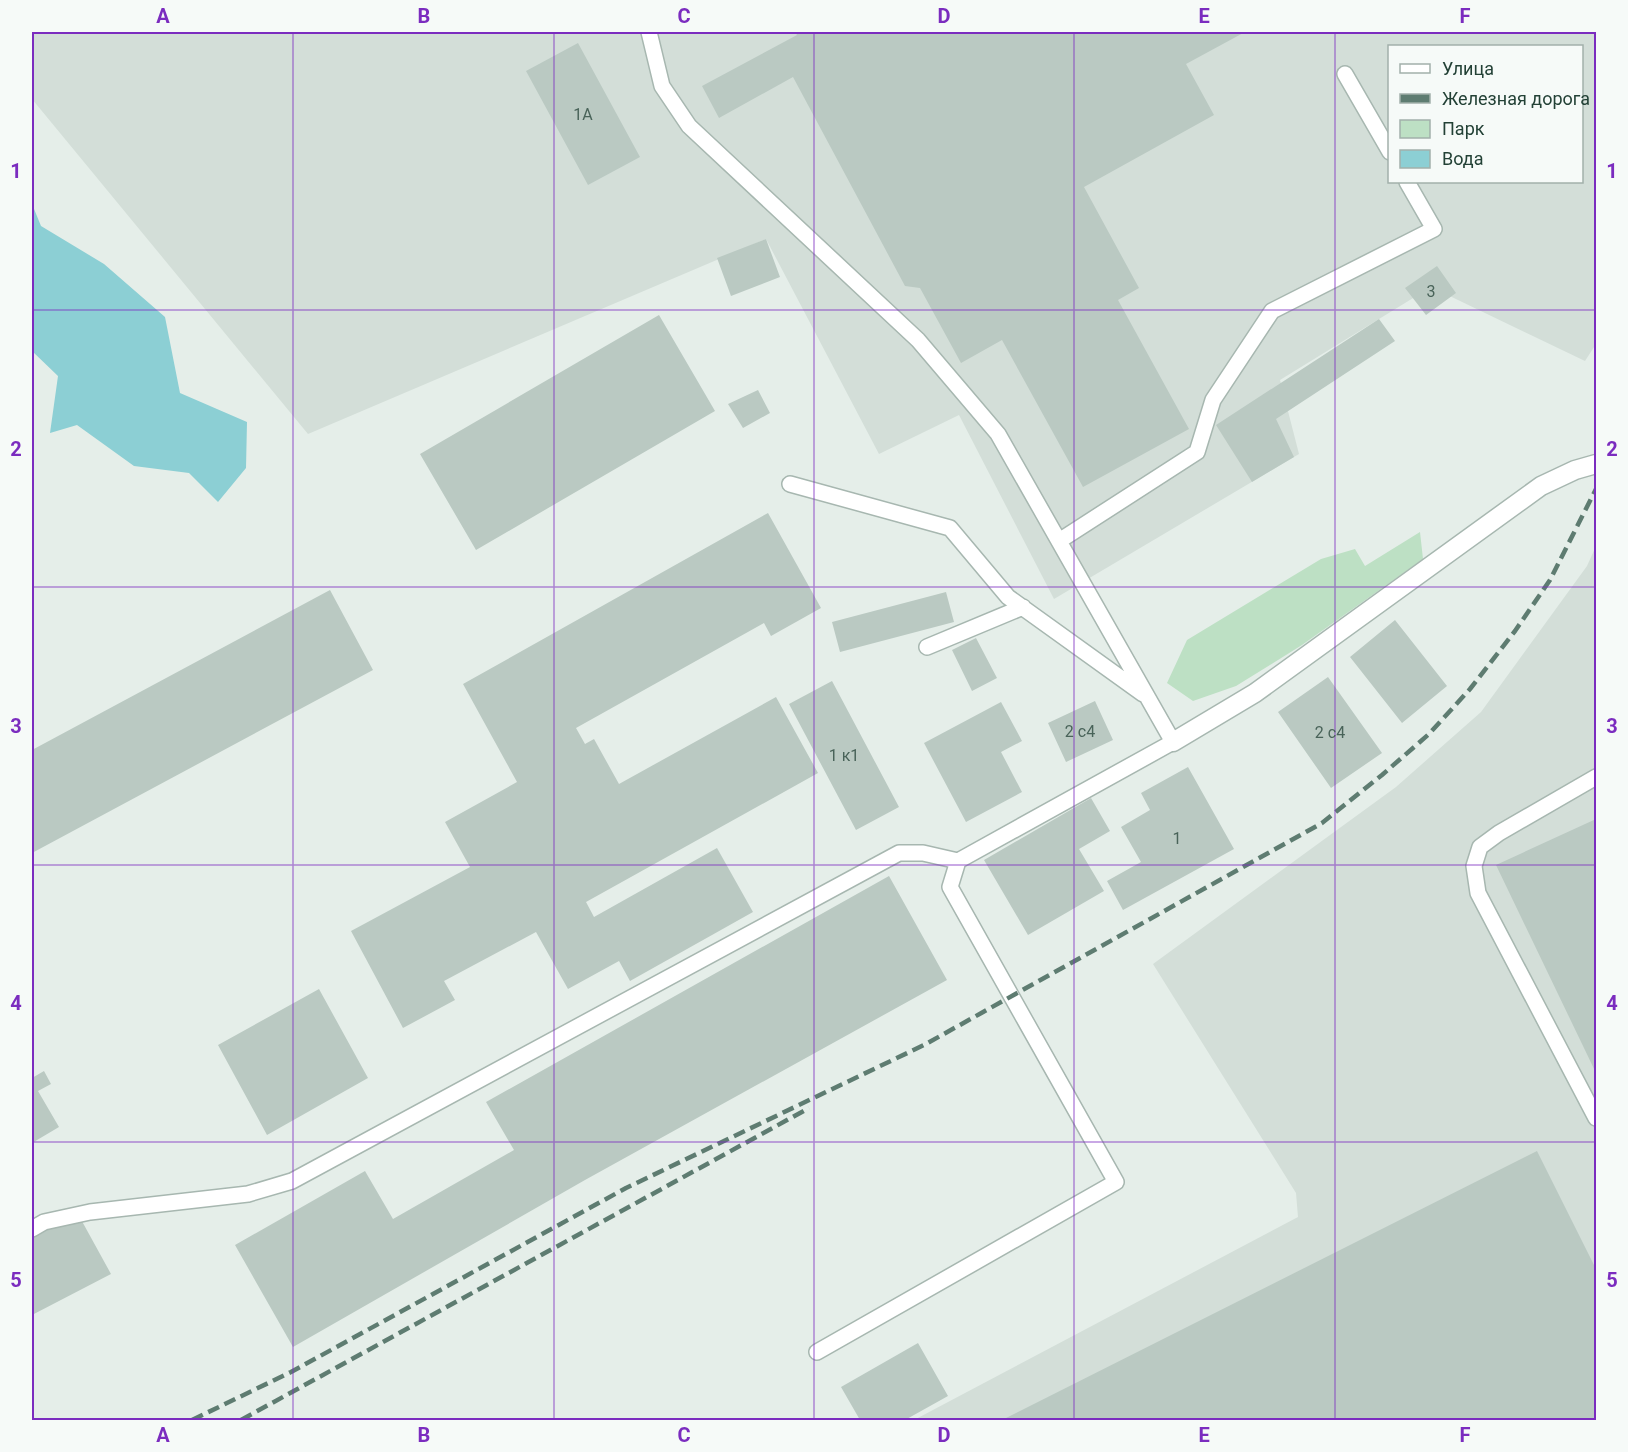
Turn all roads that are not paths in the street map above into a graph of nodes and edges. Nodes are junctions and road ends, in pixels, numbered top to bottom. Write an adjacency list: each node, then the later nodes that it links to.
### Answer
1 (649, 32): 7 (lane)
2 (1345, 74): 3 (lane)
3 (1388, 150)
4 (1408, 183): 7 (lane)
5 (1596, 464): 11 (street)
6 (790, 484): 8 (lane)
7 (1059, 541): 10 (lane)
8 (1023, 608): 9 (lane); 10 (lane)
9 (927, 647)
10 (1148, 698): 11 (lane)
11 (1173, 742): 13 (lane)
12 (1596, 777): 14 (lane)
13 (958, 861): 15 (lane); 16 (lane)
14 (1596, 1118)
15 (32, 1229)
16 (817, 1352)

